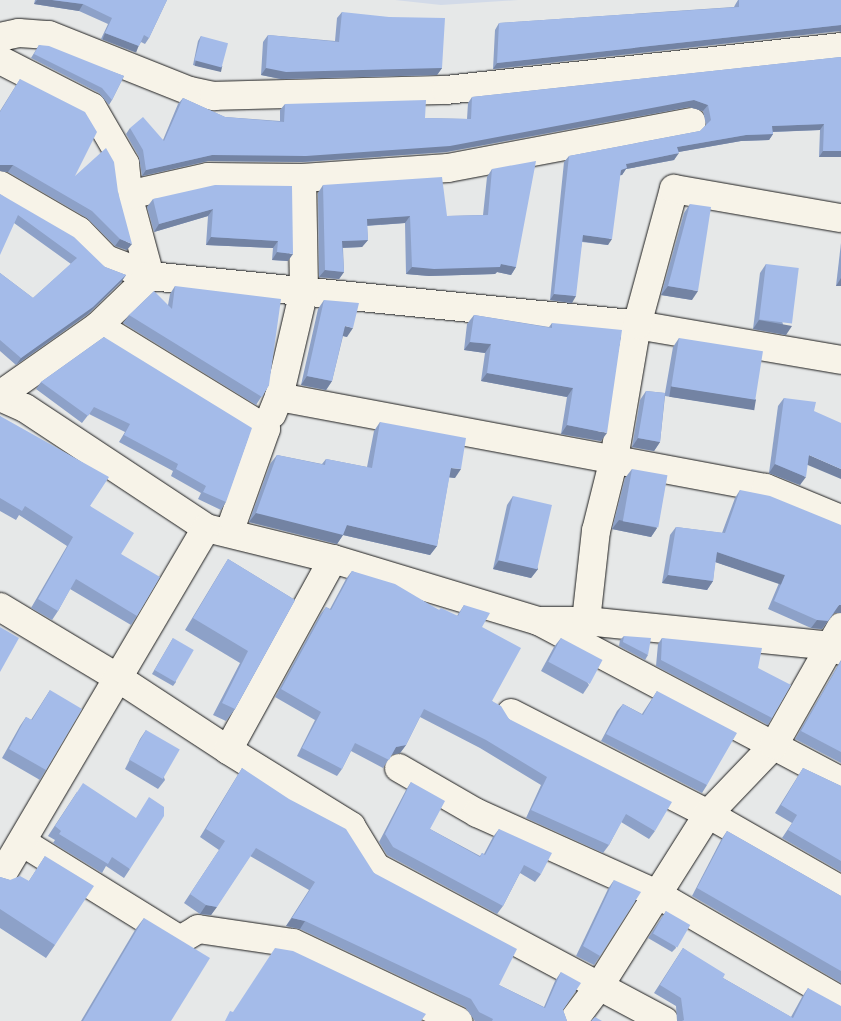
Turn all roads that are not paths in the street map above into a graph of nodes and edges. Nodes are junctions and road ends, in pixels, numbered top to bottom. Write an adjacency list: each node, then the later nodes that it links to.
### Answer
1 (0, 37): 2 (street)
2 (841, 46)
3 (0, 60): 7 (street)
4 (692, 122): 5 (street)
5 (302, 178): 7 (street); 10 (street)
6 (0, 185): 9 (street)
7 (128, 195): 9 (street)
8 (841, 218): 11 (street)
9 (150, 276): 10 (street); 12 (street)
10 (304, 290): 11 (street); 15 (street)
11 (637, 325): 13 (street); 17 (street)
12 (98, 326): 14 (street); 16 (street)
13 (841, 360)
14 (0, 396): 19 (street)
15 (279, 397): 16 (street); 17 (street)
16 (266, 429): 19 (street)
17 (614, 460): 18 (street); 23 (street)
18 (841, 519)
19 (218, 530): 20 (street); 25 (street)
20 (333, 559): 22 (street); 28 (street)
21 (0, 607): 25 (street)
22 (538, 621): 23 (street); 27 (street)
23 (586, 621): 24 (street)
24 (838, 642): 27 (street)
25 (118, 678): 28 (street); 32 (street)
26 (511, 713): 31 (street)
27 (774, 745): 30 (street); 31 (street)
28 (228, 750): 36 (street)
29 (400, 768): 35 (street)
30 (841, 780)
31 (708, 814): 34 (street); 35 (street)
32 (12, 846): 33 (street); 38 (street)
33 (0, 878)
34 (841, 890)
35 (655, 893): 36 (street); 37 (street)
36 (600, 985): 39 (street); 40 (street)
37 (841, 1001)
38 (458, 1021)
39 (573, 1021)
40 (664, 1021)

